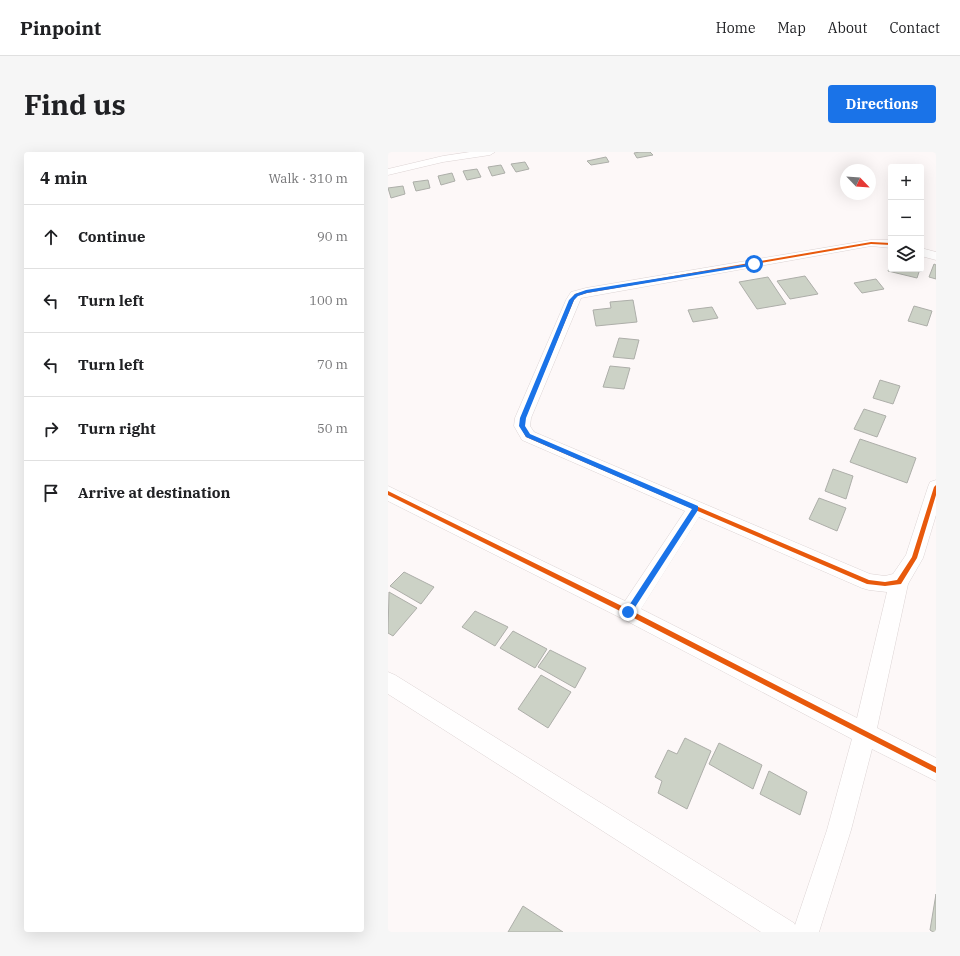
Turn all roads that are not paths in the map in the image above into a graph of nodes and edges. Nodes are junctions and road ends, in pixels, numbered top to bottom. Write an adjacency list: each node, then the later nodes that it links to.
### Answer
1 (490, 152): 2 (street)
2 (388, 172)
3 (888, 244): 8 (street)
4 (924, 253): 5 (street)
5 (936, 256)
6 (936, 487): 9 (street)
7 (388, 493): 10 (street)
8 (696, 508): 9 (street); 10 (street)
9 (899, 582): 12 (street)
10 (628, 612): 12 (street)
11 (388, 682): 14 (street)
12 (865, 733): 13 (street); 15 (street)
13 (936, 770)
14 (785, 932)
15 (806, 932)

